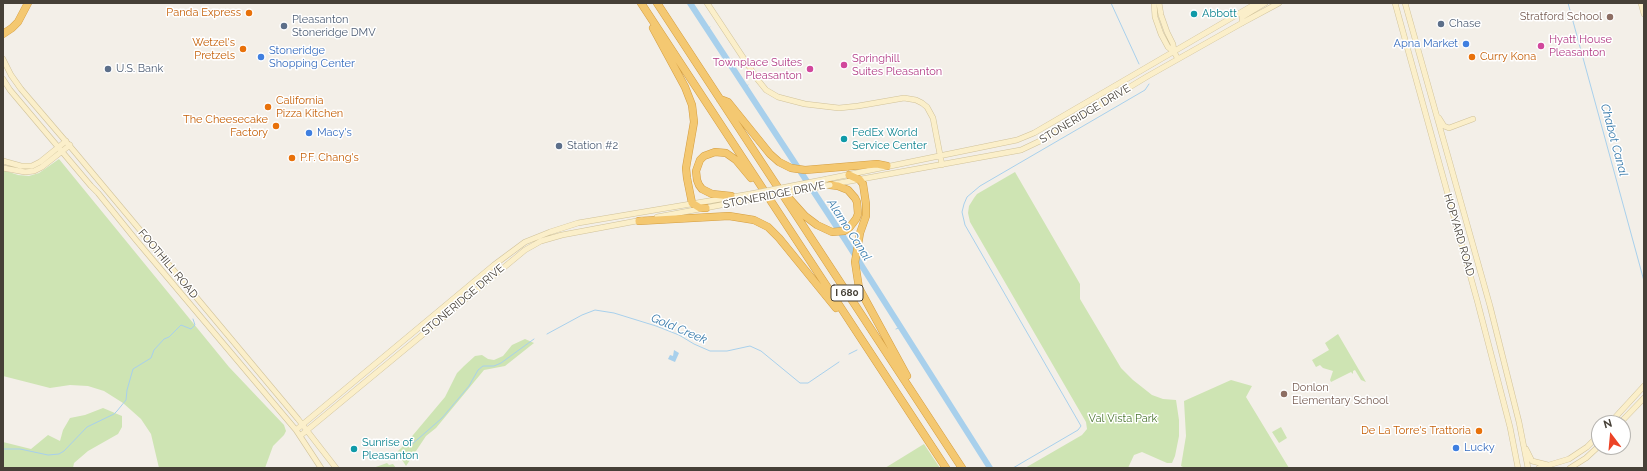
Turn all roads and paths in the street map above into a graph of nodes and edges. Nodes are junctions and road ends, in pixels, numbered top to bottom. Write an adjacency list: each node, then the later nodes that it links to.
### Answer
1 (28, 3): 16 (highway)
2 (641, 3): 14 (highway, I 680)
3 (657, 3): 21 (highway, I 680)
4 (707, 3): 27 (main road)
5 (1154, 3): 17 (main road)
6 (1159, 3): 17 (main road)
7 (1257, 3): 17 (main road, STONERIDGE DRIVE)
8 (1265, 3): 15 (main road)
9 (1279, 3): 15 (main road, STONERIDGE DRIVE)
10 (1395, 3): 59 (main road, HOPYARD ROAD)
11 (1405, 3): 22 (main road, HOPYARD ROAD)
12 (1641, 3): 13 (main road)
13 (1644, 14)
14 (649, 16): 36 (highway, I 680); 38 (highway)
15 (1242, 23): 19 (main road, STONERIDGE DRIVE)
16 (3, 34)
17 (1174, 52): 19 (main road); 27 (main road, STONERIDGE DRIVE)
18 (3, 59): 24 (main road, FOOTHILL ROAD)
19 (1178, 59): 29 (main road, STONERIDGE DRIVE)
20 (3, 79): 25 (main road, FOOTHILL ROAD)
21 (720, 99): 30 (highway); 35 (highway, I 680)
22 (1435, 109): 23 (main road); 52 (main road, HOPYARD ROAD)
23 (1473, 119)
24 (68, 143): 25 (main road); 26 (main road); 47 (main road, FOOTHILL ROAD)
25 (58, 147): 26 (main road, FOOTHILL ROAD); 28 (main road)
26 (62, 152): 31 (main road); 48 (main road, FOOTHILL ROAD)
27 (940, 156): 29 (main road); 30 (main road, STONERIDGE DRIVE)
28 (3, 161)
29 (942, 165): 33 (main road, STONERIDGE DRIVE)
30 (887, 166): 32 (main road, STONERIDGE DRIVE)
31 (3, 168)
32 (849, 175): 33 (highway); 34 (main road, STONERIDGE DRIVE)
33 (860, 180): 34 (main road, STONERIDGE DRIVE); 44 (highway)
34 (828, 182): 35 (highway); 37 (main road, STONERIDGE DRIVE, bridge); 39 (main road, STONERIDGE DRIVE, bridge)
35 (776, 185): 44 (highway, I 680)
36 (768, 195): 37 (highway); 41 (highway, I 680)
37 (731, 196): 38 (main road, STONERIDGE DRIVE)
38 (692, 203): 39 (highway); 47 (main road, STONERIDGE DRIVE)
39 (706, 208): 40 (main road, STONERIDGE DRIVE)
40 (638, 221): 41 (highway); 49 (main road, STONERIDGE DRIVE)
41 (853, 327): 57 (highway, I 680)
42 (1644, 386): 45 (main road)
43 (1644, 398): 46 (main road)
44 (919, 402): 58 (highway, I 680)
45 (1617, 415)
46 (1628, 415)
47 (302, 425): 48 (main road, STONERIDGE DRIVE); 49 (main road, FOOTHILL ROAD)
48 (296, 430): 50 (main road, FOOTHILL ROAD)
49 (307, 431): 50 (main road, STONERIDGE DRIVE); 56 (main road, FOOTHILL ROAD)
50 (300, 436): 55 (main road, FOOTHILL ROAD)
51 (1591, 442): 54 (main road)
52 (1524, 445): 54 (main road); 60 (main road, HOPYARD ROAD)
53 (1591, 453): 62 (main road)
54 (1548, 465): 61 (main road)
55 (321, 468)
56 (336, 468)
57 (946, 468)
58 (962, 468)
59 (1518, 468)
60 (1528, 468)
61 (1539, 468)
62 (1570, 468)

